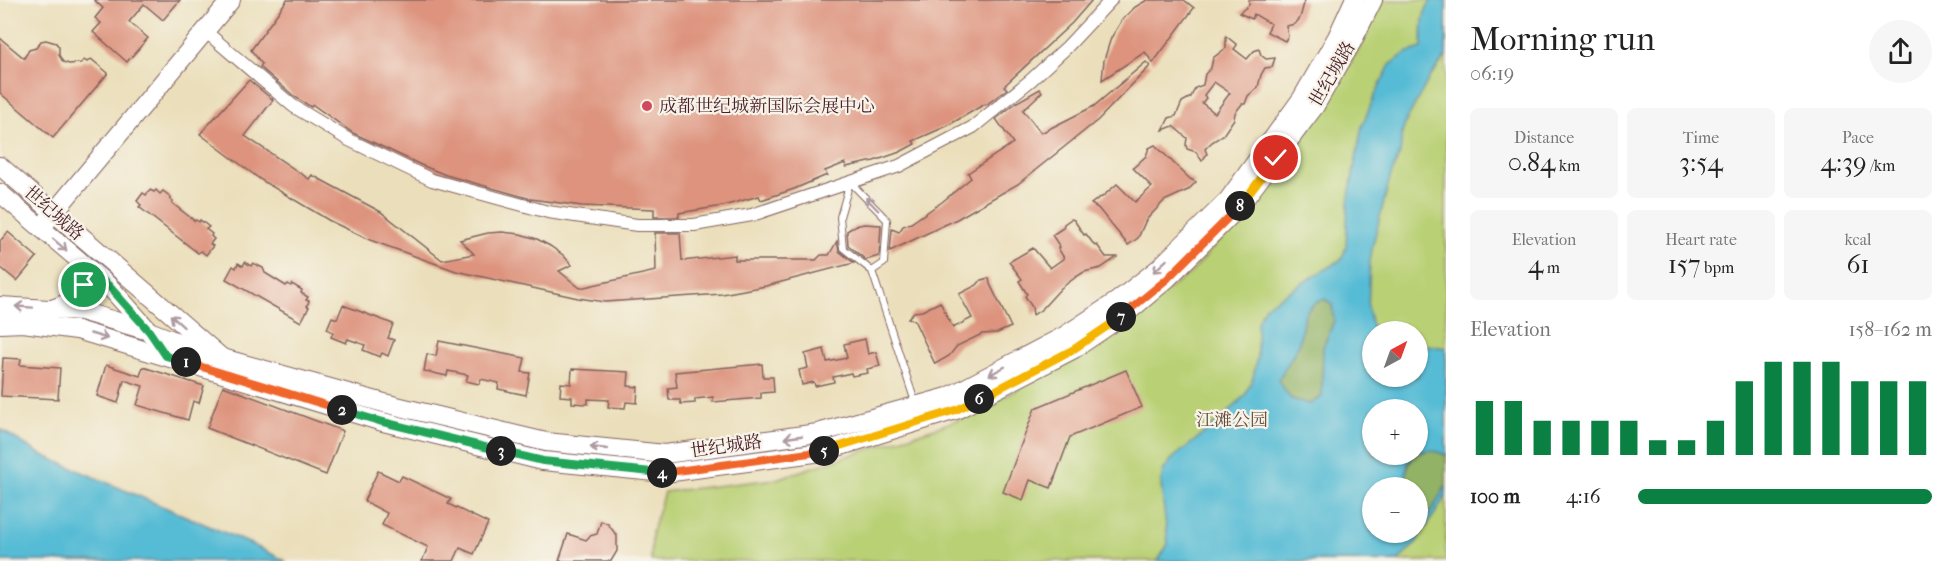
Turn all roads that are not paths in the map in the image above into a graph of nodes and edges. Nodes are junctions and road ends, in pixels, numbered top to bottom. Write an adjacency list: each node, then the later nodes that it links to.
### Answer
1 (231, 0): 5 (main road)
2 (1111, 0): 7 (street)
3 (1354, 0): 19 (main road, 世纪城路, one-way to 19)
4 (1372, 0): 17 (main road, 世纪城路)
5 (205, 31): 7 (street); 9 (main road)
6 (0, 166): 9 (main road, 世纪城路)
7 (850, 182): 12 (lane); 12 (lane, one-way to 7)
8 (0, 193): 10 (main road, 世纪城路)
9 (54, 213): 10 (main road); 18 (main road, 世纪城路, one-way to 9)
10 (40, 228): 11 (main road, 世纪城路, one-way to 11)
11 (84, 265): 14 (main road); 16 (main road, 世纪城路)
12 (872, 271): 19 (lane)
13 (0, 306): 14 (main road, one-way to 13)
14 (51, 309): 16 (main road)
15 (0, 324): 17 (main road, one-way to 17)
16 (149, 331): 17 (main road, 世纪城路); 18 (main road)
17 (166, 356)
18 (222, 358): 19 (main road, 世纪城路, one-way to 18)
19 (916, 406)

